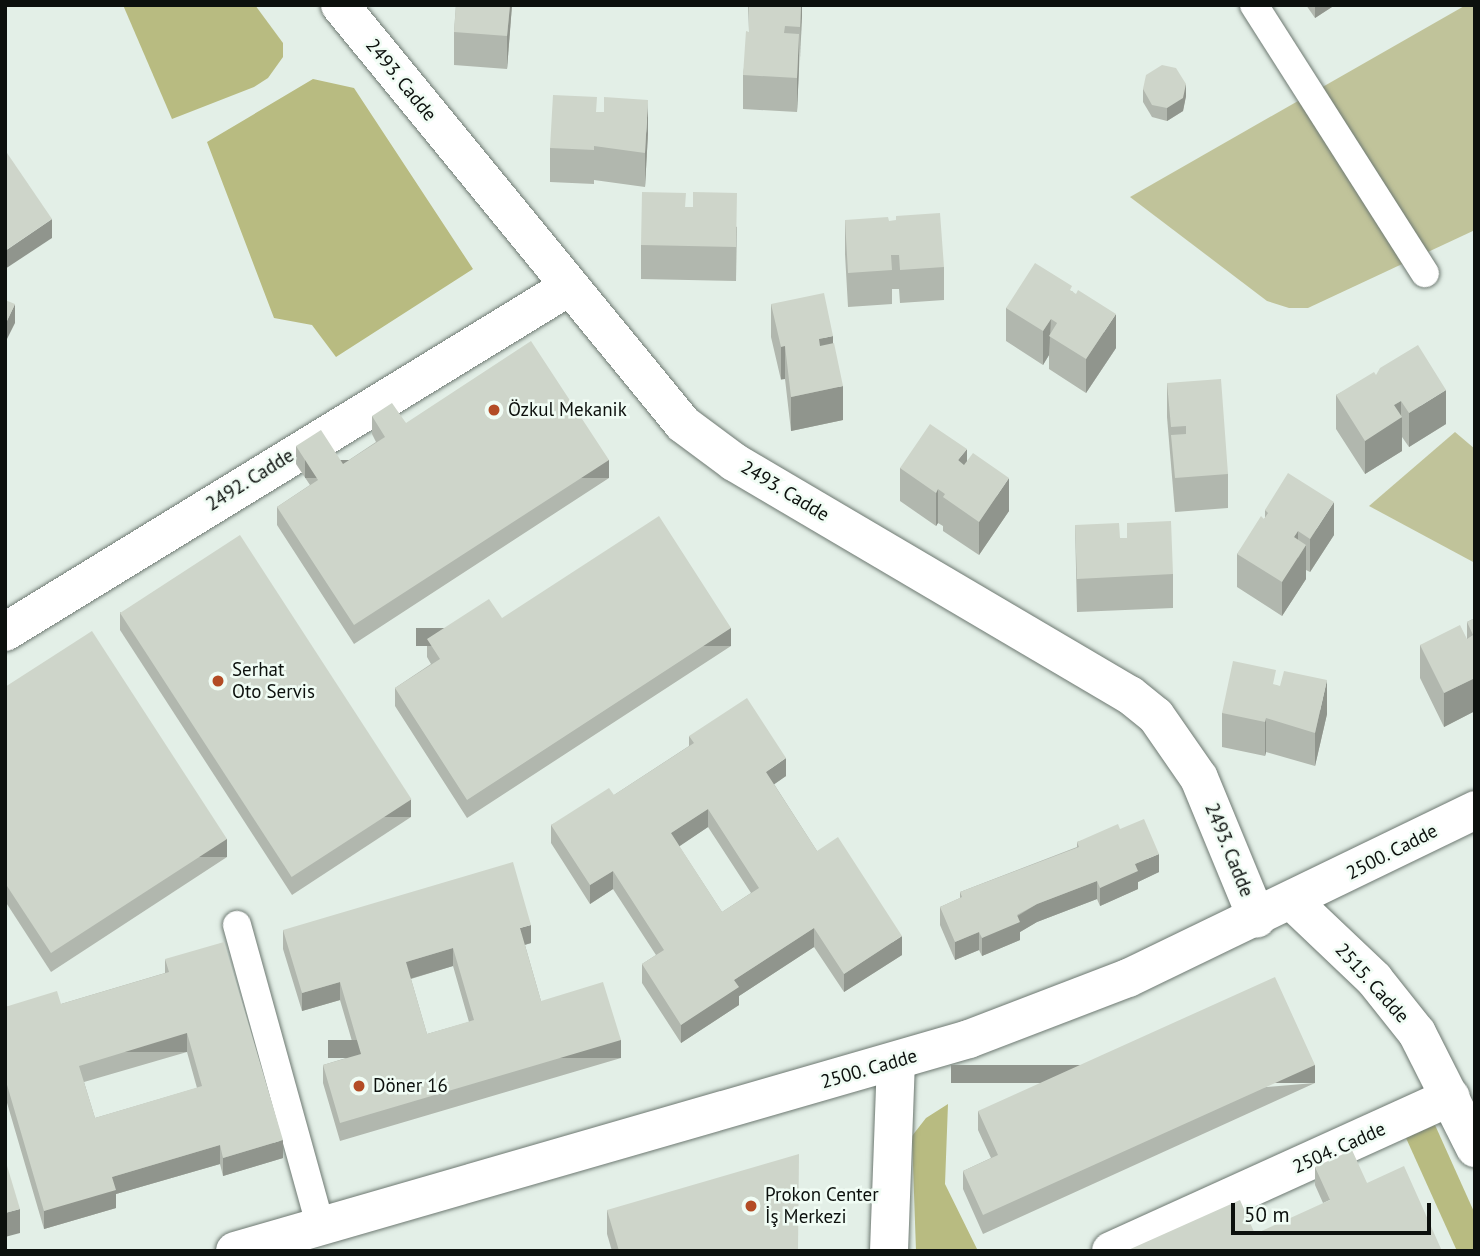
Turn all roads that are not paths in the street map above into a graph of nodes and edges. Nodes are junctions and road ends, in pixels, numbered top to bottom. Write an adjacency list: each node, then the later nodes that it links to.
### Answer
1 (340, 5): 4 (street, 2493. Cadde)
2 (1254, 5): 3 (street)
3 (1425, 273)
4 (567, 288): 5 (street, 2492. Cadde); 8 (street, 2493. Cadde)
5 (5, 632)
6 (1475, 810): 7 (street, 2500. Cadde)
7 (1293, 902): 8 (street, 2500. Cadde); 11 (street, 2515. Cadde)
8 (1257, 919): 10 (street, 2500. Cadde)
9 (237, 925): 13 (street)
10 (896, 1062): 13 (street, 2500. Cadde); 15 (street)
11 (1451, 1097): 12 (street, 2515. Cadde); 16 (street, 2504. Cadde)
12 (1475, 1149)
13 (320, 1225): 14 (street, 2500. Cadde)
14 (235, 1251)
15 (889, 1251)
16 (1111, 1251)

